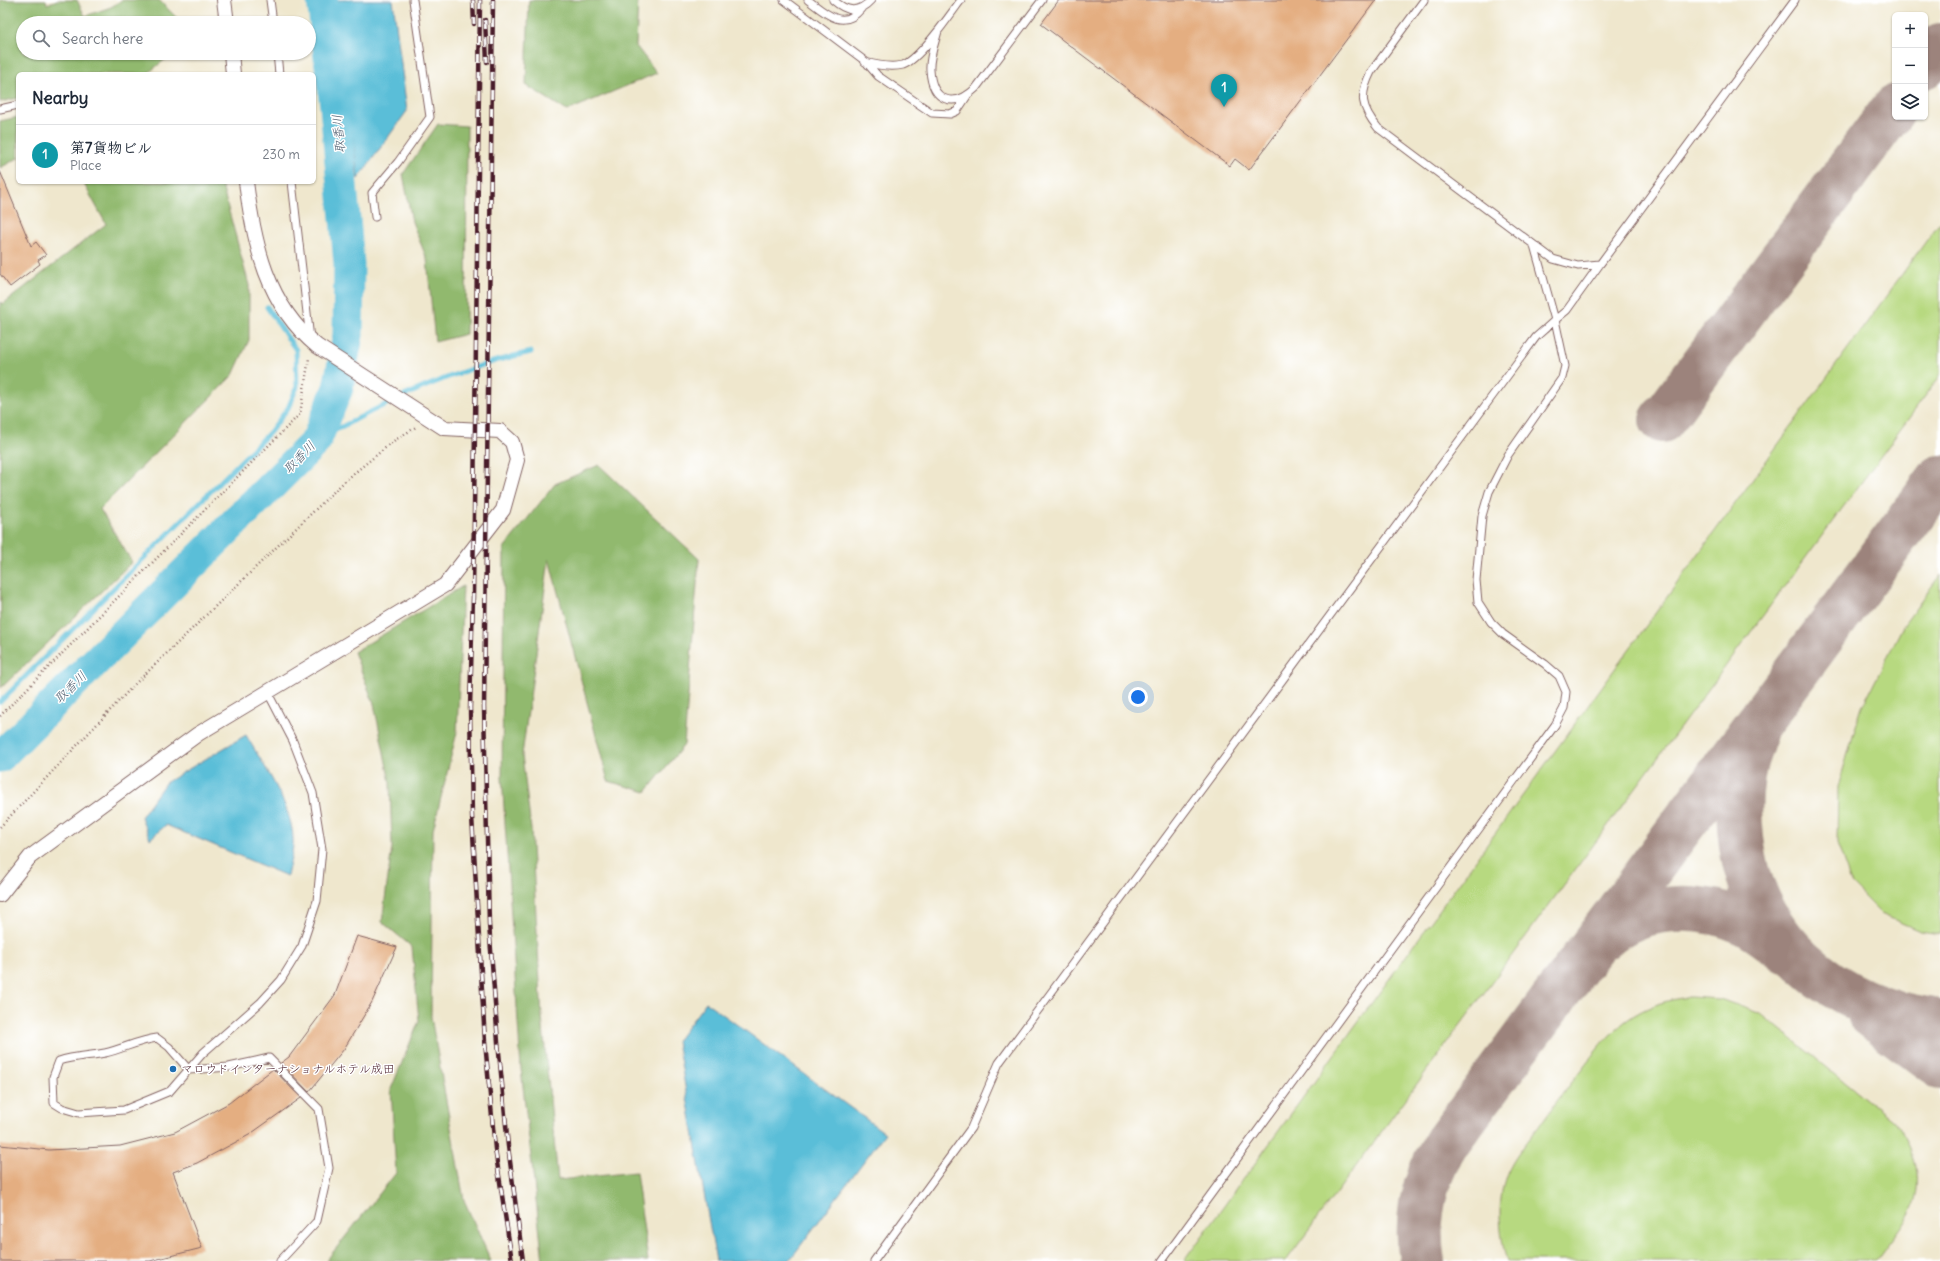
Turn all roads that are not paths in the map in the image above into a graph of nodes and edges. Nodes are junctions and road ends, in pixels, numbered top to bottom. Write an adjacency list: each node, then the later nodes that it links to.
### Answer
1 (224, 0): 13 (street)
2 (270, 0): 14 (lane)
3 (414, 0): 26 (lane)
4 (784, 0): 18 (lane)
5 (808, 0): 12 (lane)
6 (833, 0): 12 (lane)
7 (871, 0): 12 (lane)
8 (961, 0): 15 (lane)
9 (1042, 0): 21 (lane)
10 (1424, 0): 27 (lane)
11 (1795, 0): 28 (lane)
12 (862, 9)
13 (226, 16)
14 (272, 16)
15 (938, 31): 18 (lane); 21 (lane)
16 (232, 60): 19 (street)
17 (277, 60): 20 (lane)
18 (865, 61): 21 (lane)
19 (233, 72)
20 (279, 72)
21 (968, 96)
22 (16, 106): 23 (lane)
23 (0, 110)
24 (246, 184): 30 (street)
25 (292, 184): 30 (lane)
26 (375, 217)
27 (1534, 245): 28 (lane); 29 (lane)
28 (1600, 264): 29 (lane)
29 (1555, 320): 35 (lane); 36 (lane)
30 (310, 340): 31 (street)
31 (268, 693): 32 (street); 33 (lane)
32 (0, 895)
33 (189, 1070): 33 (lane); 34 (lane)
34 (280, 1261)
35 (874, 1261)
36 (1162, 1261)

